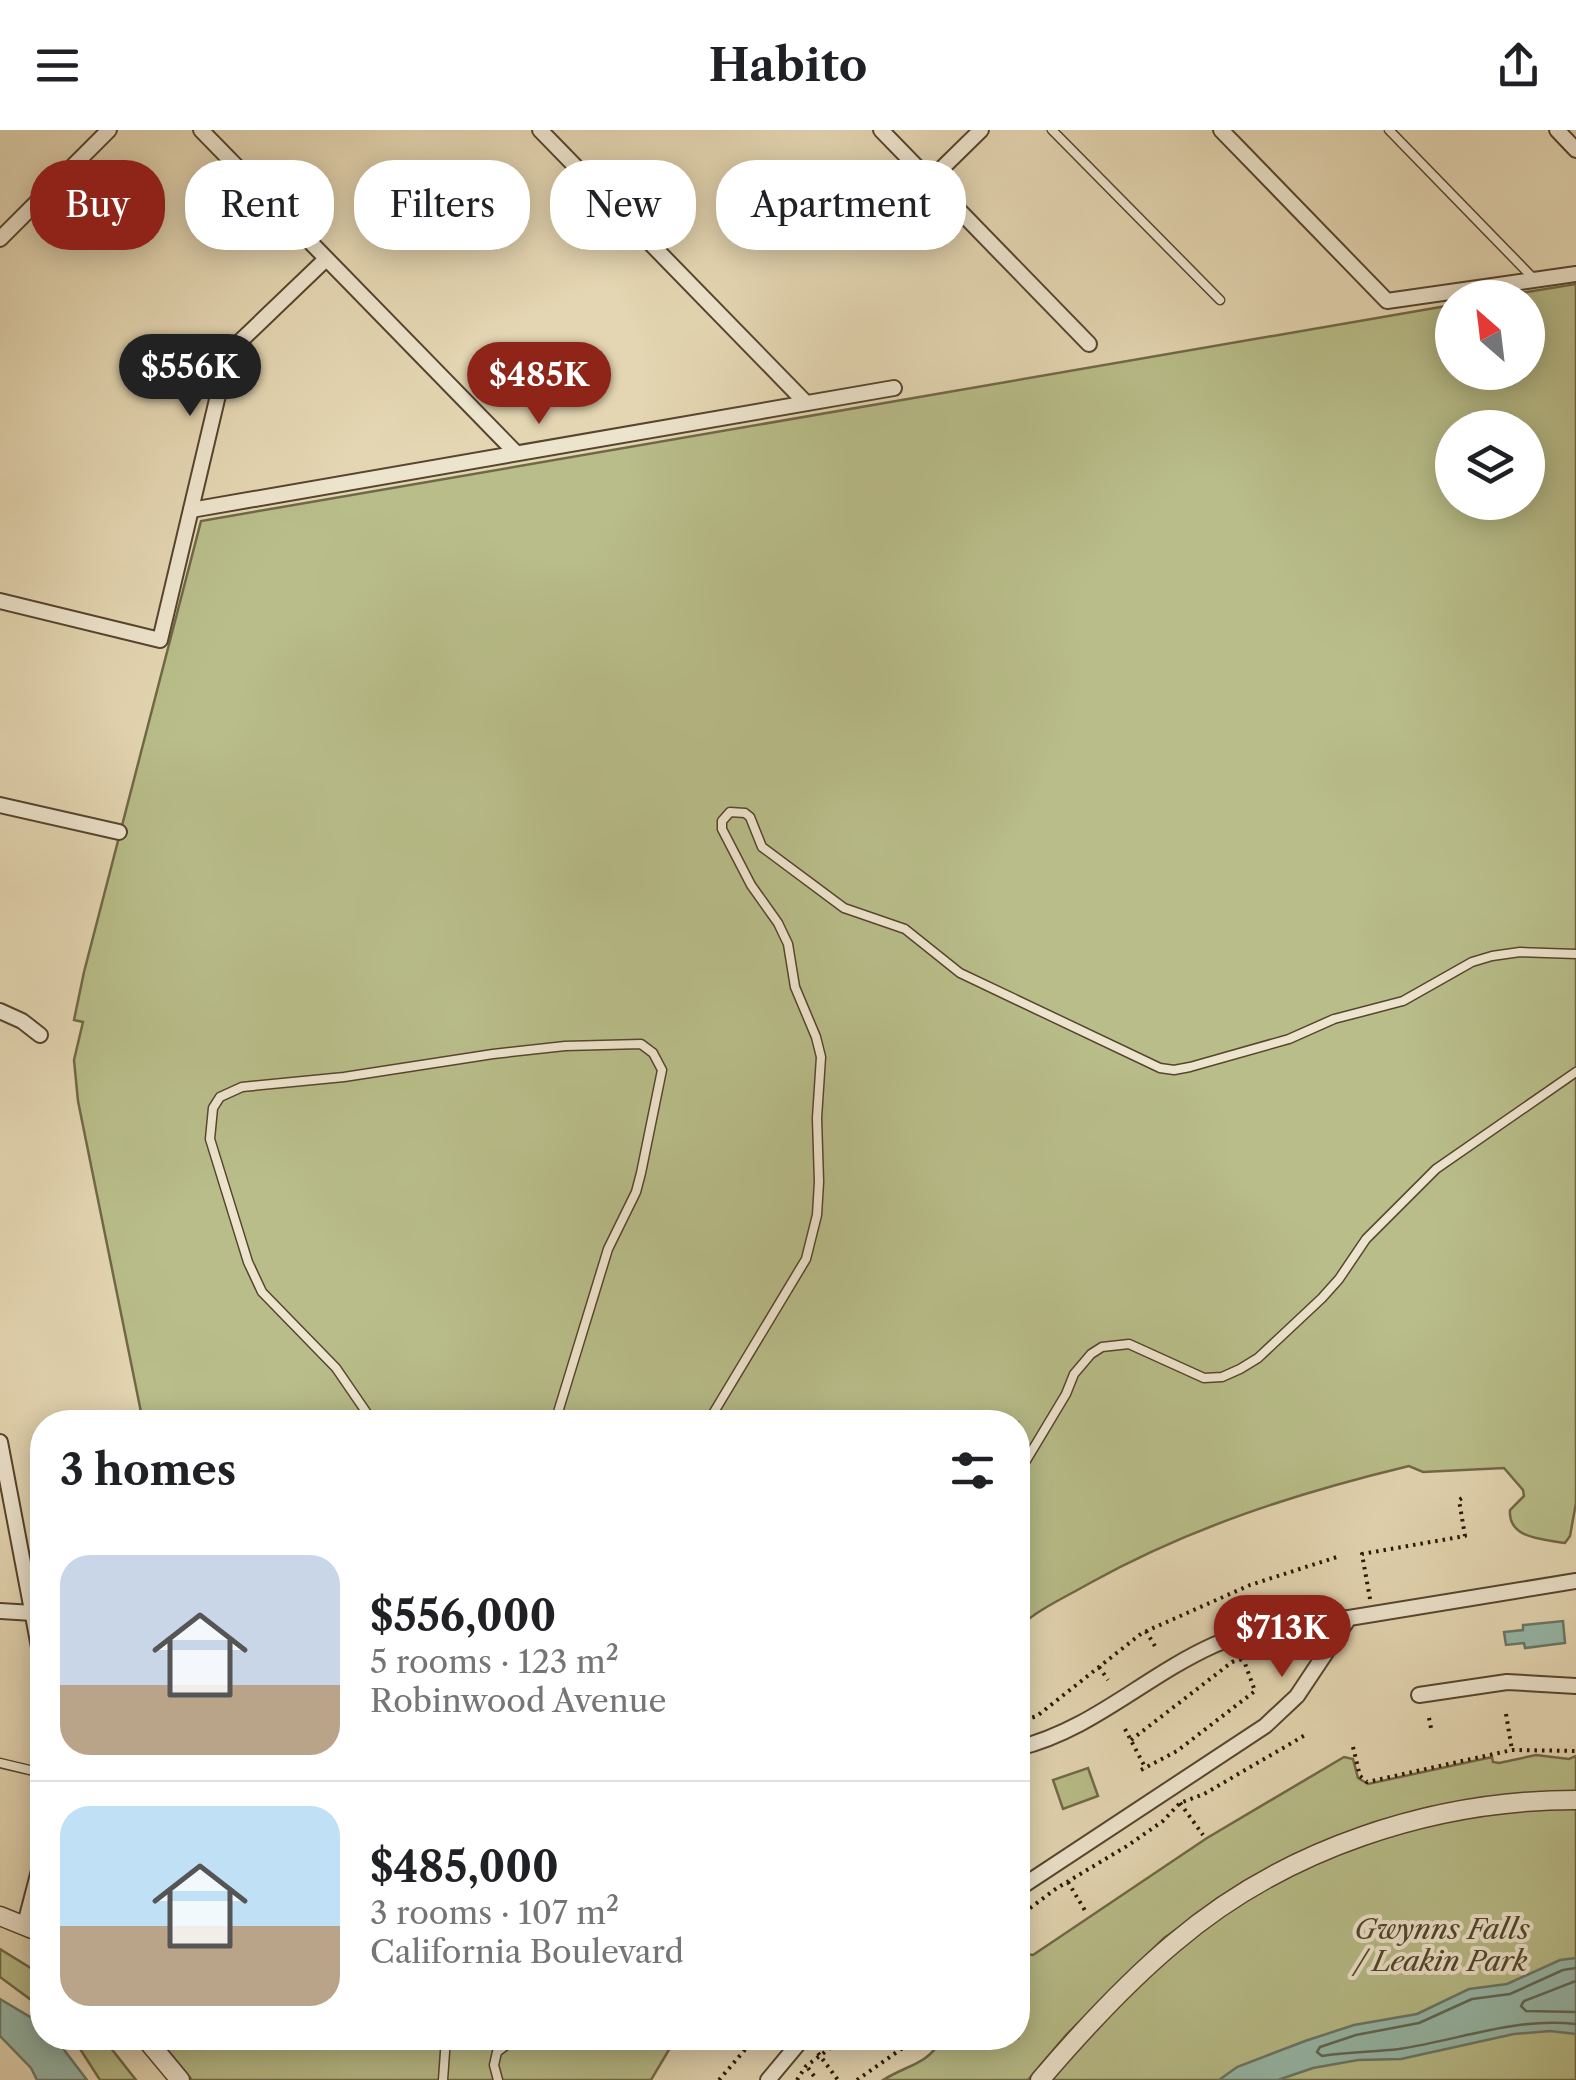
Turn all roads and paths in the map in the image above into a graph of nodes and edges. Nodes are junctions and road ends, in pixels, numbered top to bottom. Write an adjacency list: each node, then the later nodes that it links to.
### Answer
1 (108, 130): 14 (street)
2 (201, 130): 15 (street)
3 (540, 130): 23 (street)
4 (881, 130): 11 (street)
5 (982, 130): 12 (street)
6 (1052, 130): 20 (lane)
7 (1220, 130): 19 (street)
8 (1390, 130): 17 (lane)
9 (1556, 130): 10 (street)
10 (1576, 150)
11 (910, 160)
12 (951, 160)
13 (966, 217): 21 (street)
14 (0, 239)
15 (326, 259): 24 (street); 25 (street)
16 (1576, 274): 18 (street)
17 (1535, 280)
18 (1542, 280)
19 (1435, 295)
20 (1220, 300)
21 (1089, 344)
22 (894, 388): 23 (street)
23 (806, 403): 24 (street)
24 (516, 453): 25 (street)
25 (191, 510): 26 (street)
26 (0, 601)
27 (0, 805): 28 (street)
28 (119, 832)
29 (1576, 954): 35 (lane)
30 (0, 1011): 31 (street)
31 (40, 1035)
32 (1576, 1072): 37 (lane)
33 (368, 1410): 34 (lane)
34 (559, 1410)
35 (715, 1410)
36 (1, 1451): 41 (street)
37 (1030, 1454)
38 (1464, 1497): 42 (path)
39 (1337, 1554): 46 (path)
40 (1576, 1581): 45 (street)
41 (30, 1598)
42 (1371, 1604)
43 (0, 1612): 44 (street)
44 (30, 1613)
45 (1348, 1618): 61 (street); 73 (street)
46 (1146, 1632): 47 (path); 48 (path)
47 (1156, 1648)
48 (1099, 1667): 49 (path); 55 (path)
49 (1108, 1680)
50 (1576, 1686): 52 (street)
51 (1172, 1695): 53 (path)
52 (1419, 1696)
53 (1179, 1704): 60 (path); 60 (path)
54 (1506, 1714): 63 (path)
55 (1030, 1718)
56 (1430, 1718): 57 (path)
57 (1431, 1728)
58 (1124, 1729): 60 (path)
59 (1306, 1734): 67 (path)
60 (1131, 1740)
61 (1030, 1745)
62 (1353, 1747): 63 (path)
63 (1512, 1750): 64 (path)
64 (1576, 1751)
65 (1250, 1753): 67 (path)
66 (0, 1763): 68 (lane)
67 (1257, 1763): 70 (path)
68 (30, 1770)
69 (1576, 1800): 102 (street)
70 (1178, 1801): 71 (path); 74 (path)
71 (1203, 1836)
72 (1063, 1874): 74 (path)
73 (1030, 1880)
74 (1068, 1882): 76 (path); 77 (path)
75 (30, 1905): 79 (street)
76 (1030, 1909)
77 (1087, 1914)
78 (0, 1916): 79 (street)
79 (25, 1924): 80 (street)
80 (30, 1927)
81 (154, 2050): 93 (street)
82 (445, 2050): 94 (lane)
83 (500, 2050): 95 (lane)
84 (745, 2050): 92 (path)
85 (800, 2050): 97 (street)
86 (814, 2050): 89 (path)
87 (827, 2050): 89 (path)
88 (900, 2050): 101 (path)
89 (819, 2056): 91 (path); 100 (path)
90 (798, 2059): 91 (path)
91 (806, 2066): 98 (path); 99 (path)
92 (721, 2078): 96 (path)
93 (180, 2080)
94 (443, 2080)
95 (498, 2080)
96 (730, 2080)
97 (768, 2080)
98 (797, 2080)
99 (817, 2080)
100 (838, 2080)
101 (857, 2080)
102 (1040, 2080)

